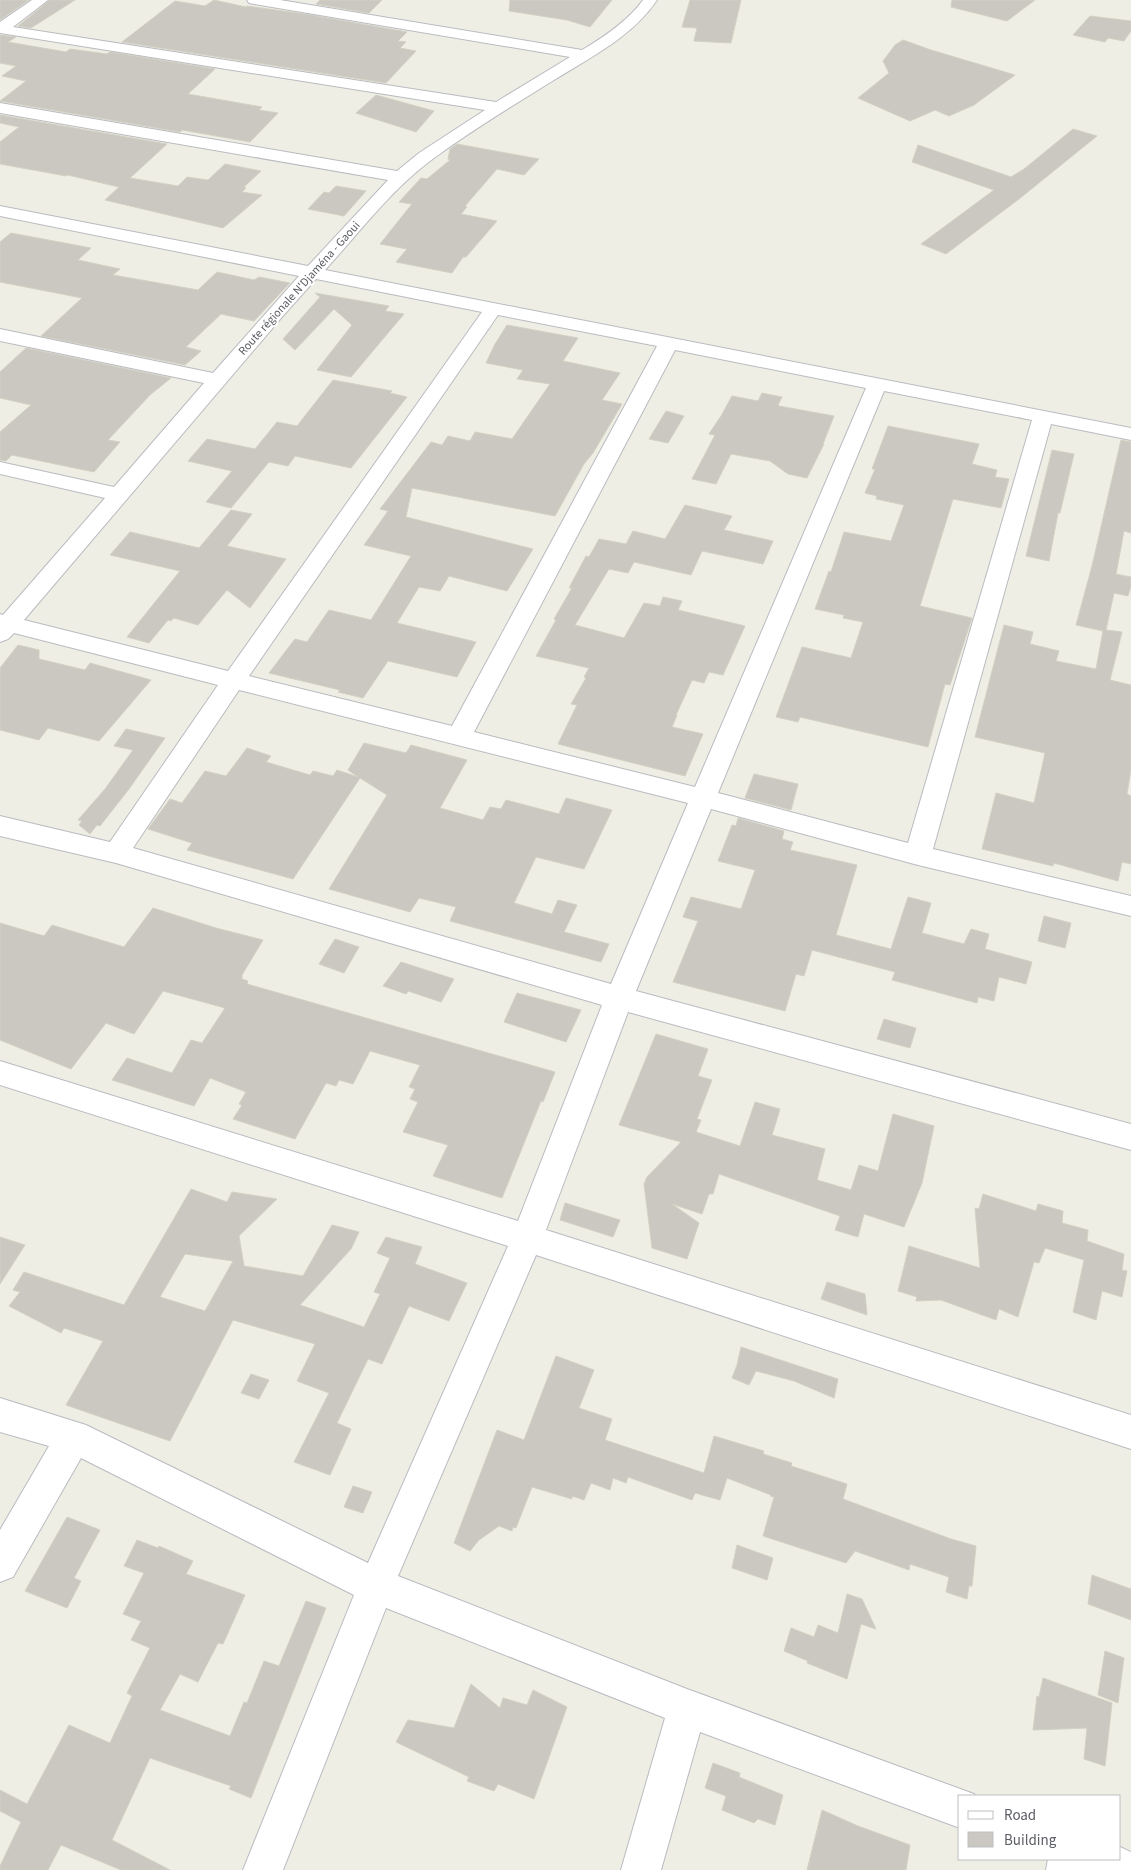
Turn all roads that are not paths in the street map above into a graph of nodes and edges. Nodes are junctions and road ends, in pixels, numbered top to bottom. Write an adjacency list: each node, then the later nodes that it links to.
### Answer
1 (42, 0): 4 (street)
2 (254, 0): 5 (street)
3 (649, 0): 5 (street, Route régionale N'Djaména - Gaoui)
4 (0, 29): 6 (street)
5 (584, 55): 6 (street, Route régionale N'Djaména - Gaoui)
6 (498, 107): 8 (street, Route régionale N'Djaména - Gaoui)
7 (0, 108): 8 (street)
8 (400, 177): 10 (street, Route régionale N'Djaména - Gaoui)
9 (0, 211): 10 (street)
10 (311, 274): 11 (street); 14 (street, Route régionale N'Djaména - Gaoui)
11 (493, 309): 13 (street); 21 (street)
12 (0, 335): 14 (street)
13 (668, 344): 15 (street); 22 (street)
14 (217, 380): 19 (street, Route régionale N'Djaména - Gaoui)
15 (878, 383): 16 (street); 23 (street)
16 (1043, 416): 17 (street); 26 (street)
17 (1131, 434)
18 (0, 468): 19 (street)
19 (120, 495): 20 (street, Route régionale N'Djaména - Gaoui)
20 (3, 627): 21 (street)
21 (233, 681): 22 (street); 25 (street)
22 (458, 738): 23 (street)
23 (702, 798): 26 (street); 28 (street)
24 (0, 826): 25 (street)
25 (116, 852): 28 (street)
26 (918, 855): 27 (street)
27 (1131, 906)
28 (619, 998): 30 (street); 31 (street)
29 (0, 1073): 31 (street)
30 (1131, 1137)
31 (528, 1238): 33 (street); 36 (street)
32 (0, 1415): 34 (street)
33 (1131, 1432)
34 (74, 1437): 35 (street); 36 (street)
35 (0, 1564)
36 (376, 1586): 37 (street); 40 (street)
37 (687, 1708): 38 (street); 41 (street)
38 (958, 1807)
39 (1101, 1860): 42 (street)
40 (263, 1870)
41 (641, 1870)
42 (1126, 1870)

